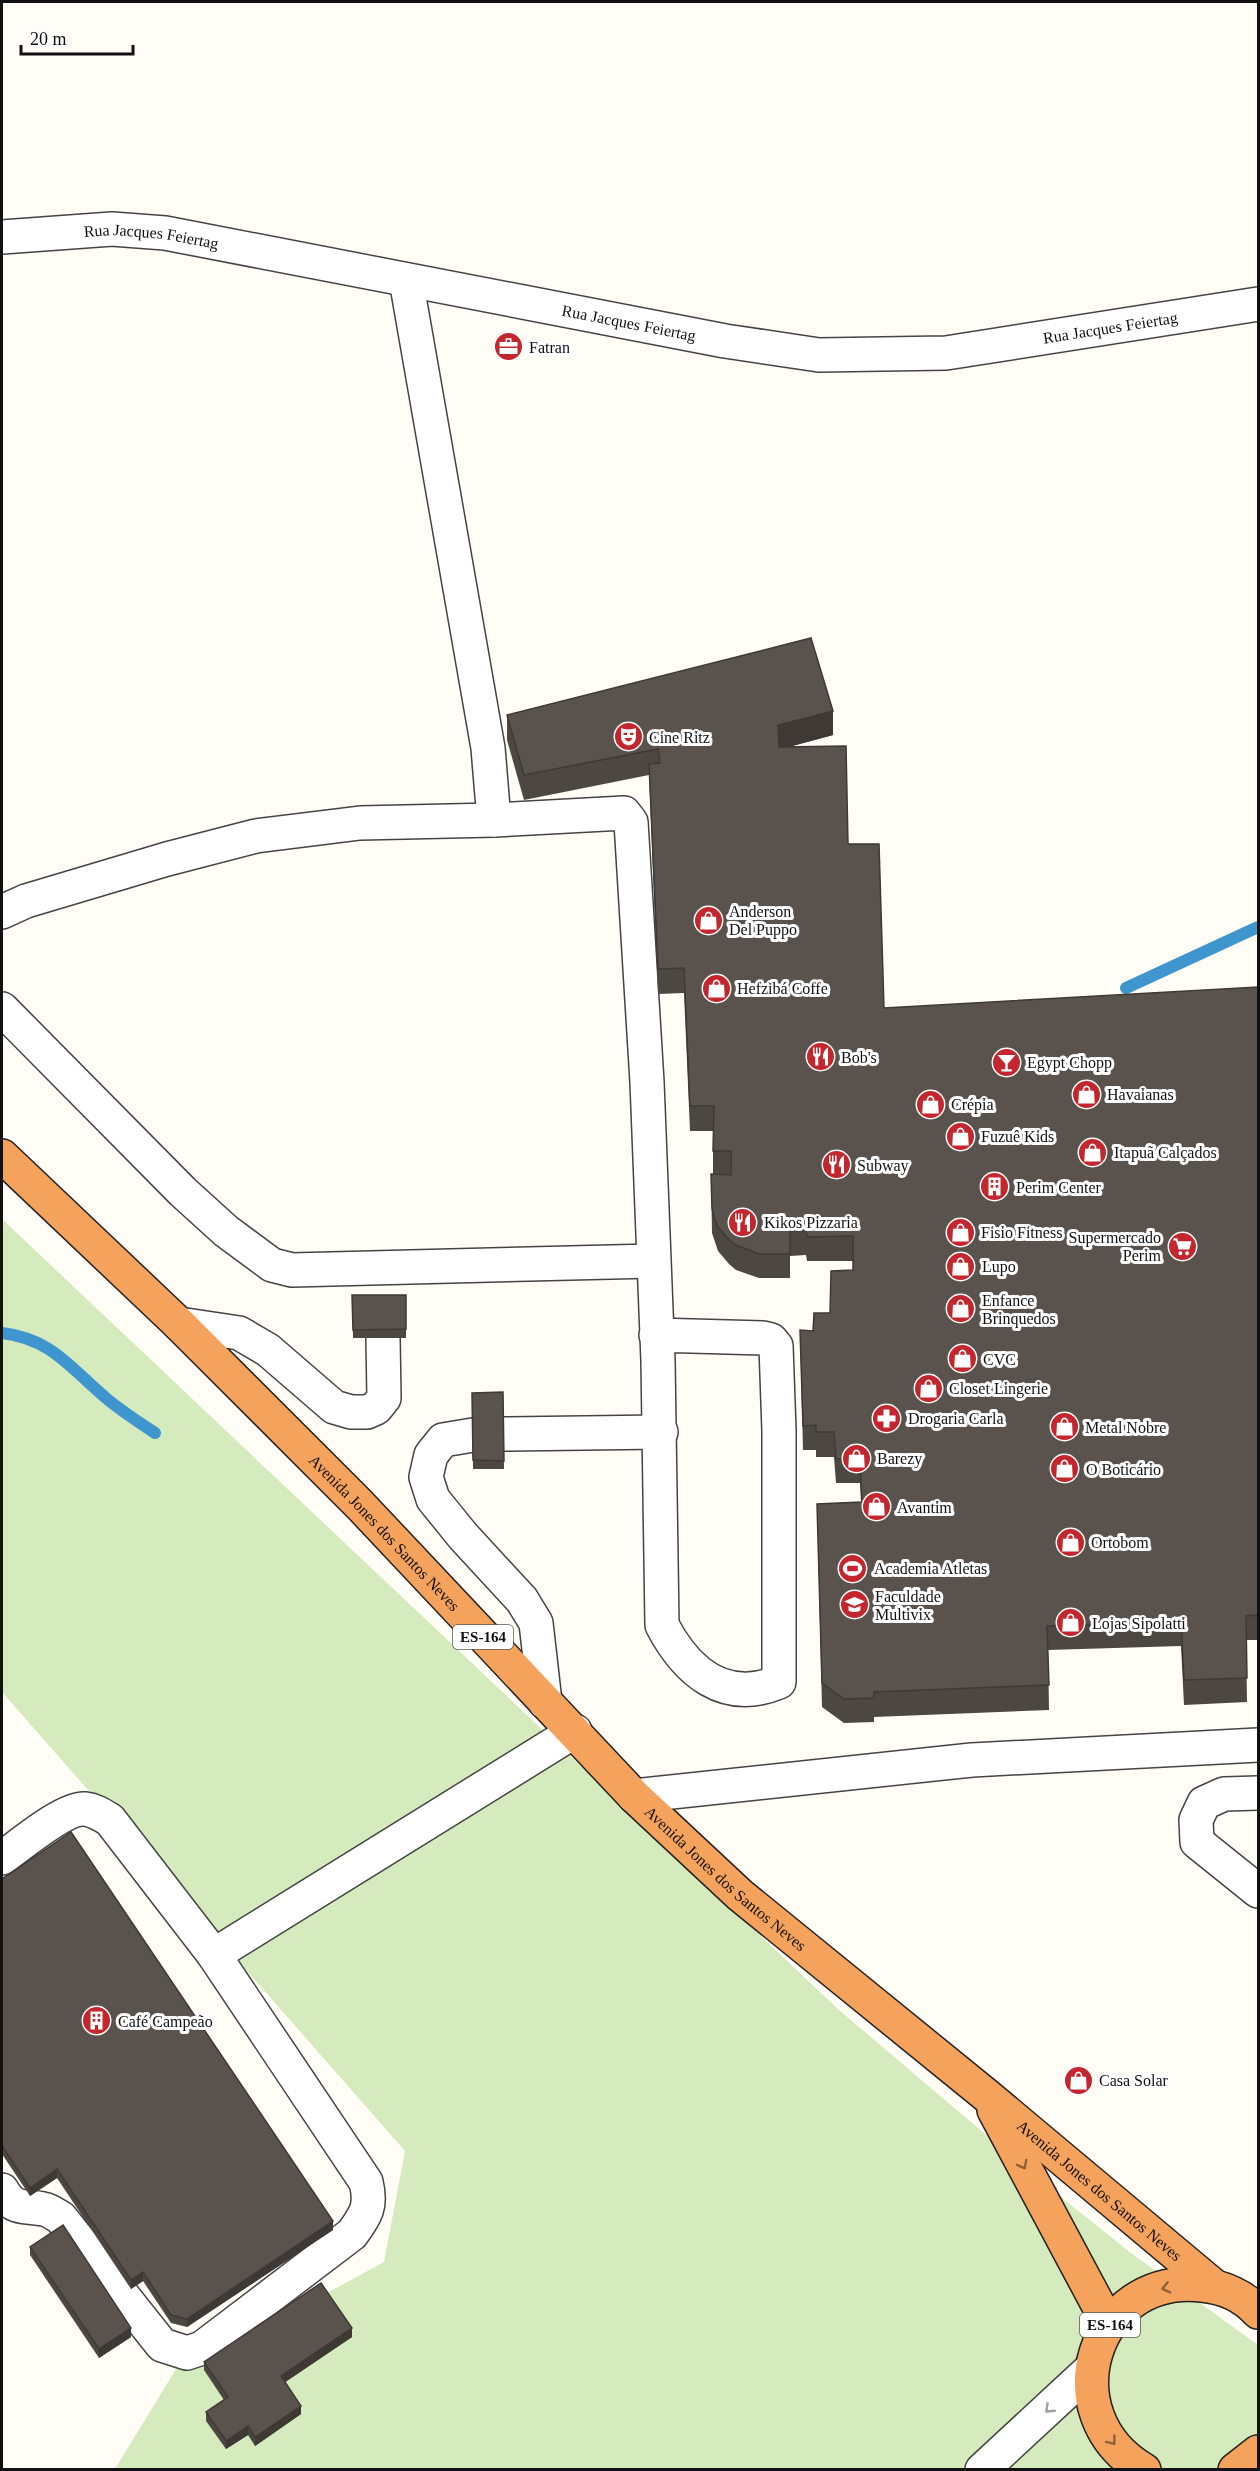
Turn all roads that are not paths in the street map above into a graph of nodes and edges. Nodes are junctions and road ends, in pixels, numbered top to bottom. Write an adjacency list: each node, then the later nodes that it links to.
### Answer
1 (2, 237): 2 (street, Rua Jacques Feiertag)
2 (405, 280): 3 (street, Rua Jacques Feiertag); 4 (street)
3 (1258, 304)
4 (494, 820): 5 (street); 8 (street)
5 (2, 912)
6 (2, 1009): 8 (street)
7 (2, 1156): 9 (highway, Avenida Jones dos Santos Neves / ES-164)
8 (653, 1261): 10 (street)
9 (179, 1324): 11 (street); 13 (highway, Avenida Jones dos Santos Neves / ES-164)
10 (656, 1335): 12 (street); 12 (street)
11 (383, 1338)
12 (661, 1432): 13 (street)
13 (544, 1702): 14 (highway, Avenida Jones dos Santos Neves / ES-164)
14 (575, 1731): 17 (highway, Avenida Jones dos Santos Neves / ES-164); 20 (street)
15 (1258, 1745): 17 (street)
16 (1258, 1793): 19 (street)
17 (634, 1796): 21 (highway, Avenida Jones dos Santos Neves / ES-164)
18 (2, 1858): 20 (street)
19 (1258, 1891)
20 (214, 1955): 22 (street)
21 (986, 2095): 23 (highway, Avenida Jones dos Santos Neves / ES-164); 25 (highway, Avenida Jones dos Santos Neves / ES-164, one-way to 25)
22 (2, 2190)
23 (1214, 2286): 24 (highway, Avenida Jones dos Santos Neves / ES-164); 25 (highway, Avenida Jones dos Santos Neves / ES-164, one-way to 25)
24 (1258, 2309)
25 (1109, 2325): 26 (highway, Avenida Jones dos Santos Neves / ES-164)
26 (1091, 2369): 28 (street, one-way to 28); 29 (highway, Avenida Jones dos Santos Neves / ES-164, one-way to 29)
27 (1258, 2452): 30 (highway)
28 (982, 2469)
29 (1144, 2469)
30 (1235, 2469)

